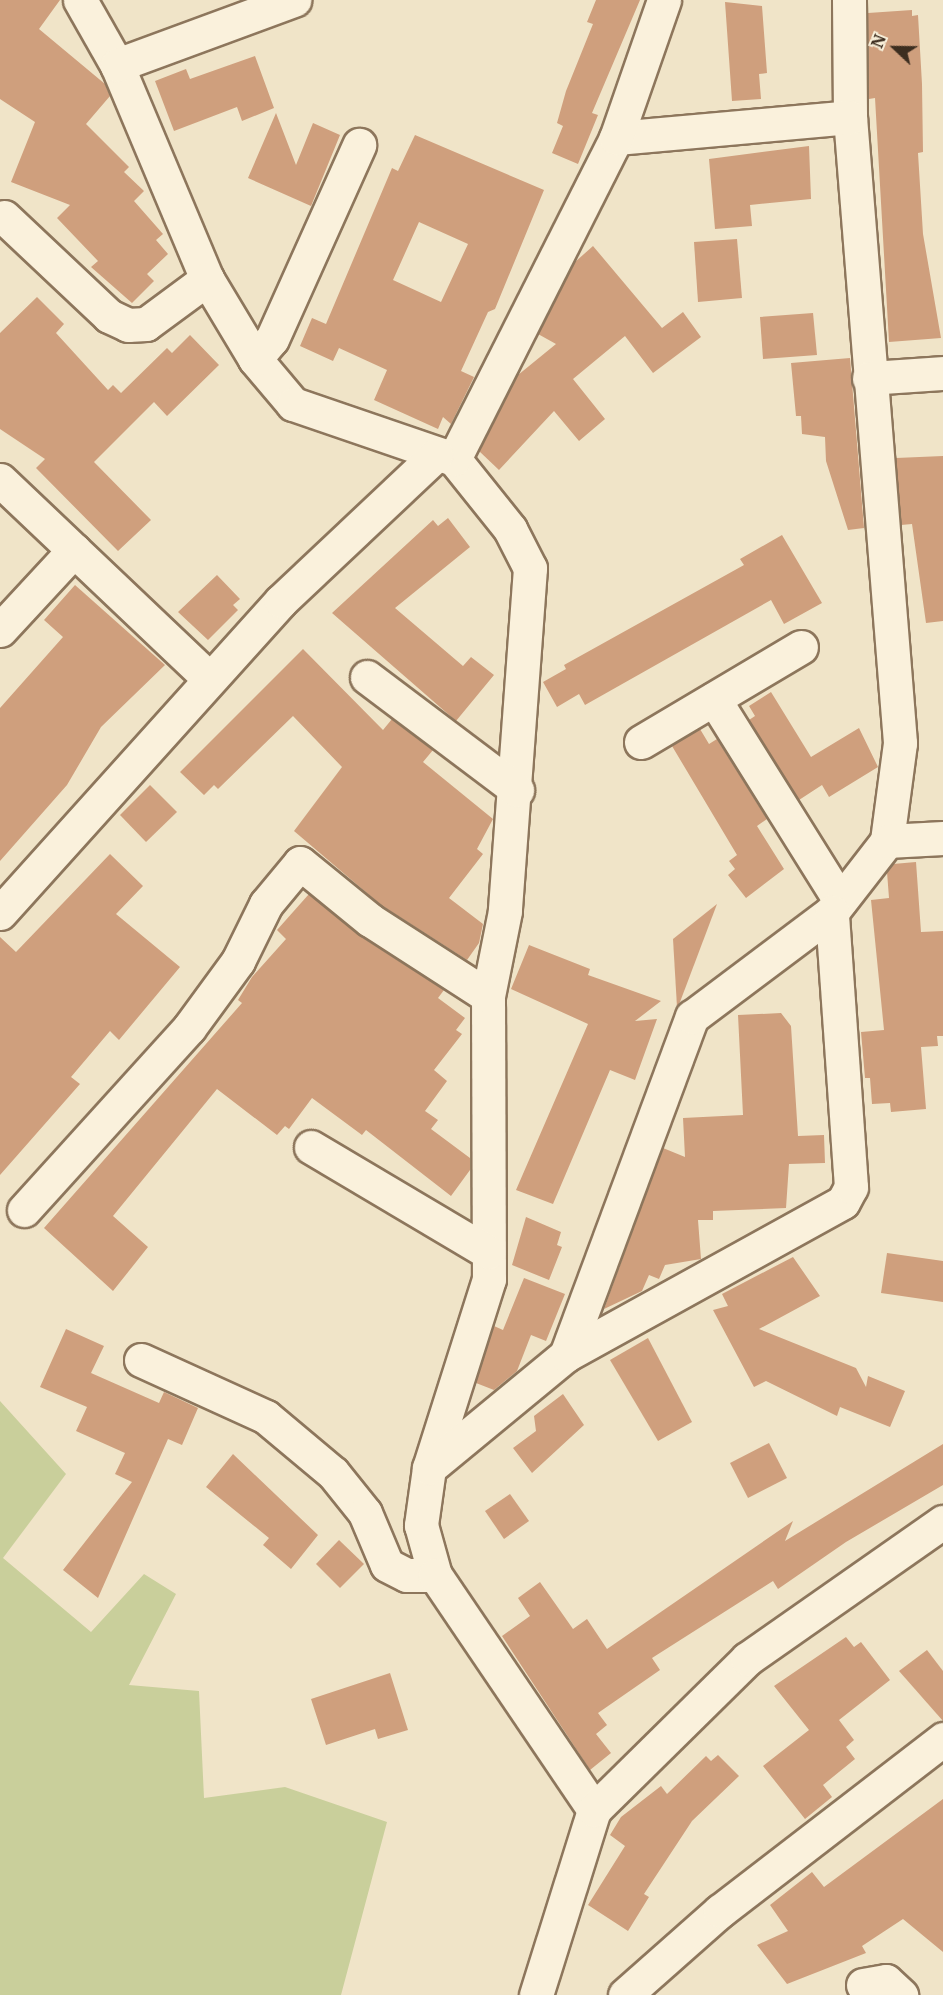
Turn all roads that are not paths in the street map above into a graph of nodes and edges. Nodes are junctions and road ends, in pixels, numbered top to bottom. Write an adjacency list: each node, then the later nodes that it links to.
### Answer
1 (80, 0): 5 (street)
2 (294, 0): 5 (street)
3 (664, 0): 7 (street)
4 (849, 0): 6 (street)
5 (117, 65): 10 (street)
6 (850, 117): 7 (street); 13 (street)
7 (616, 138): 14 (street)
8 (359, 145): 11 (street)
9 (4, 217): 10 (street)
10 (207, 279): 11 (street)
11 (255, 359): 14 (street)
12 (943, 373): 13 (street)
13 (869, 378): 25 (street)
14 (445, 457): 20 (street); 23 (street)
15 (0, 480): 16 (street)
16 (74, 550): 17 (street); 20 (street)
17 (0, 630)
18 (801, 647): 21 (street)
19 (367, 677): 23 (street)
20 (210, 679): 27 (street)
21 (714, 699): 22 (street); 26 (street)
22 (641, 742)
23 (517, 789): 28 (street)
24 (943, 838): 25 (street)
25 (887, 841): 26 (street)
26 (836, 906): 32 (street); 32 (street)
27 (0, 913)
28 (488, 996): 30 (street); 31 (street)
29 (311, 1147): 31 (street)
30 (24, 1210)
31 (488, 1252): 34 (street)
32 (566, 1355): 34 (street)
33 (141, 1360): 36 (street)
34 (429, 1468): 36 (street)
35 (943, 1522): 38 (street)
36 (435, 1575): 38 (street)
37 (943, 1739): 41 (street)
38 (594, 1810): 40 (street)
39 (863, 1985): 42 (street)
40 (536, 1995)
41 (625, 1995)
42 (901, 1995)

